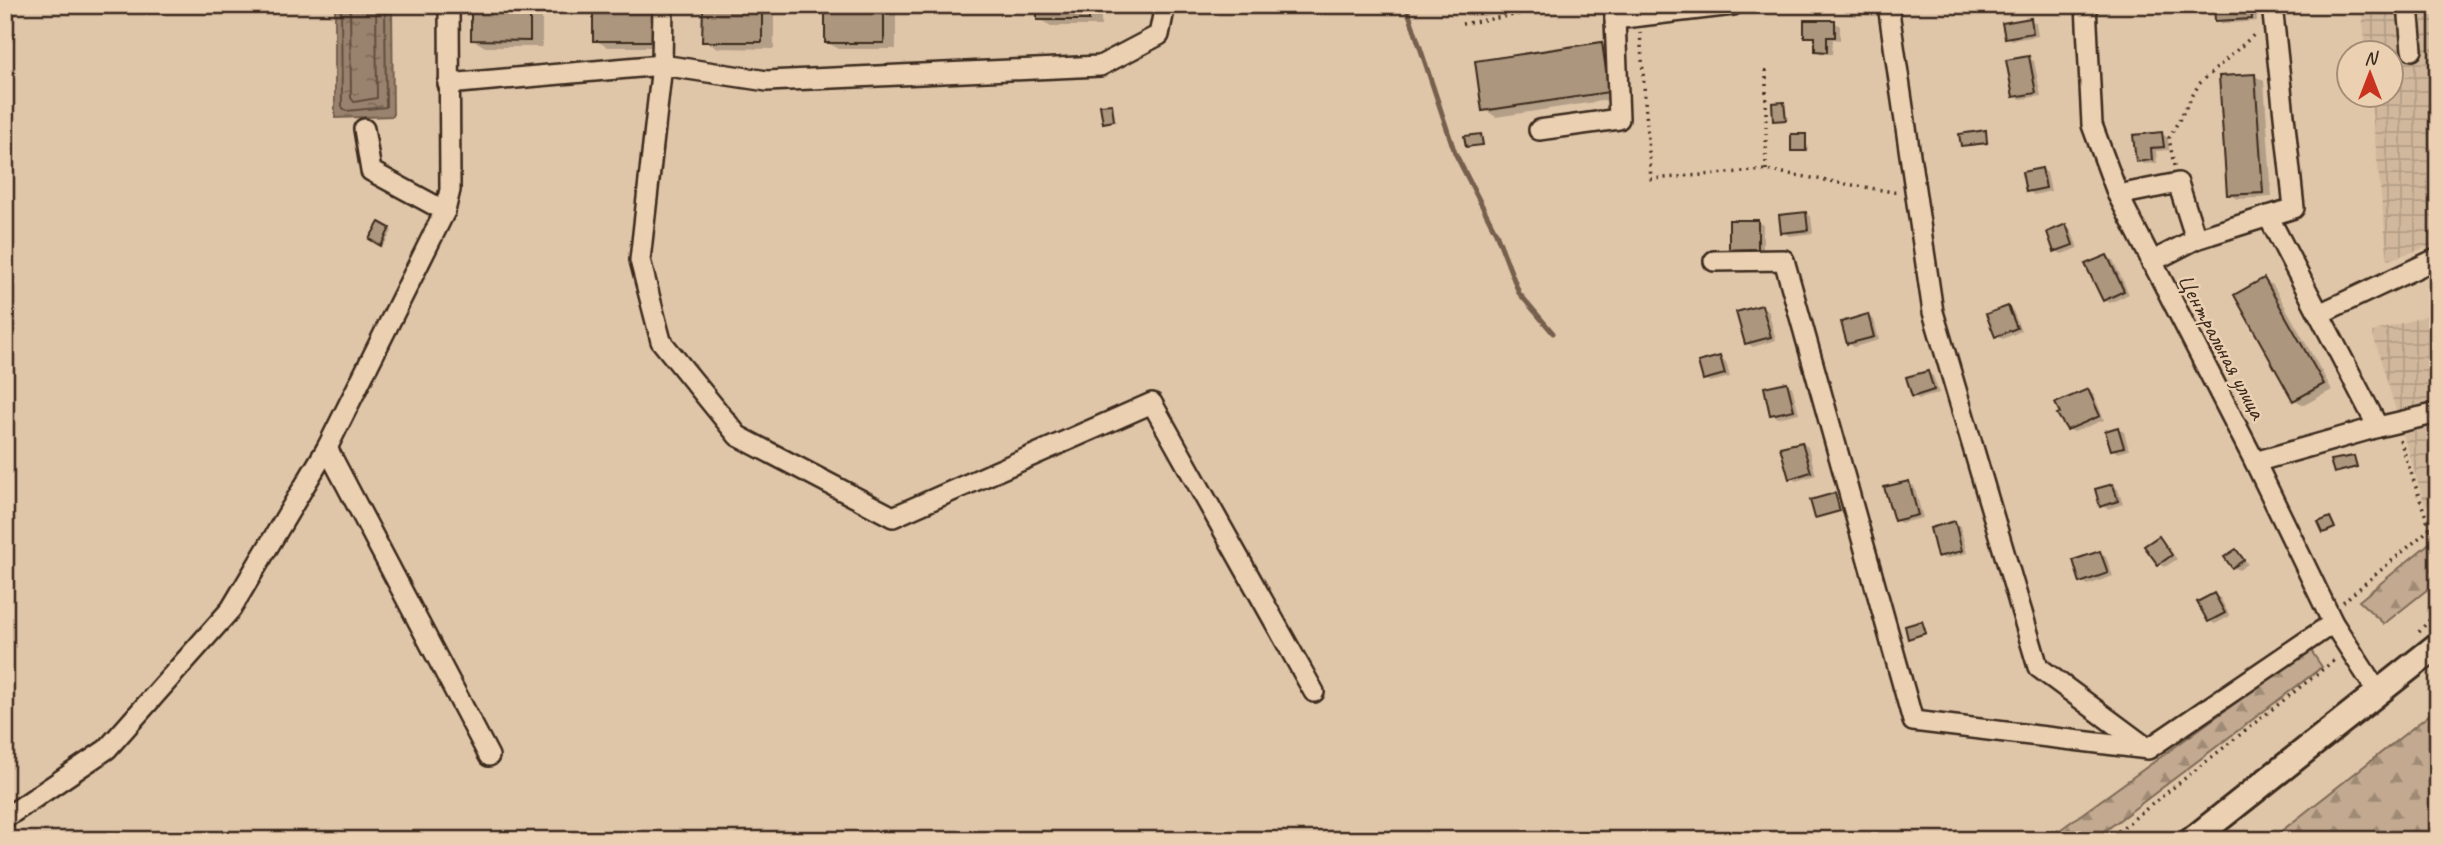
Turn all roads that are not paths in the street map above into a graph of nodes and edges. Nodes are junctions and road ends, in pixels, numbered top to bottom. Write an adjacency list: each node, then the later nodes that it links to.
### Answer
1 (449, 5): 12 (street)
2 (663, 5): 11 (street)
3 (1165, 5): 11 (street)
4 (1733, 5): 9 (street)
5 (1888, 5): 31 (street)
6 (2086, 5): 15 (street, Центральная улица)
7 (2409, 5): 10 (street)
8 (2272, 11): 17 (street)
9 (1615, 12): 14 (street)
10 (2412, 50)
11 (662, 65): 12 (street); 30 (street)
12 (449, 85): 16 (street)
13 (364, 129): 16 (street)
14 (1539, 130)
15 (2118, 195): 18 (street); 21 (street, Центральная улица)
16 (445, 211): 25 (street)
17 (2268, 216): 18 (street); 22 (street)
18 (2196, 239): 21 (street)
19 (2438, 258): 22 (street)
20 (1714, 261): 31 (street)
21 (2151, 262): 26 (street, Центральная улица)
22 (2319, 314): 24 (street)
23 (2438, 413): 24 (street)
24 (2386, 425): 26 (street)
25 (327, 448): 32 (street); 33 (street)
26 (2255, 461): 27 (street, Центральная улица)
27 (2334, 615): 29 (street, Центральная улица); 31 (street)
28 (2427, 640): 29 (main road)
29 (2377, 691): 34 (main road)
30 (1314, 692)
31 (2148, 749)
32 (489, 756)
33 (5, 818)
34 (2192, 840)

